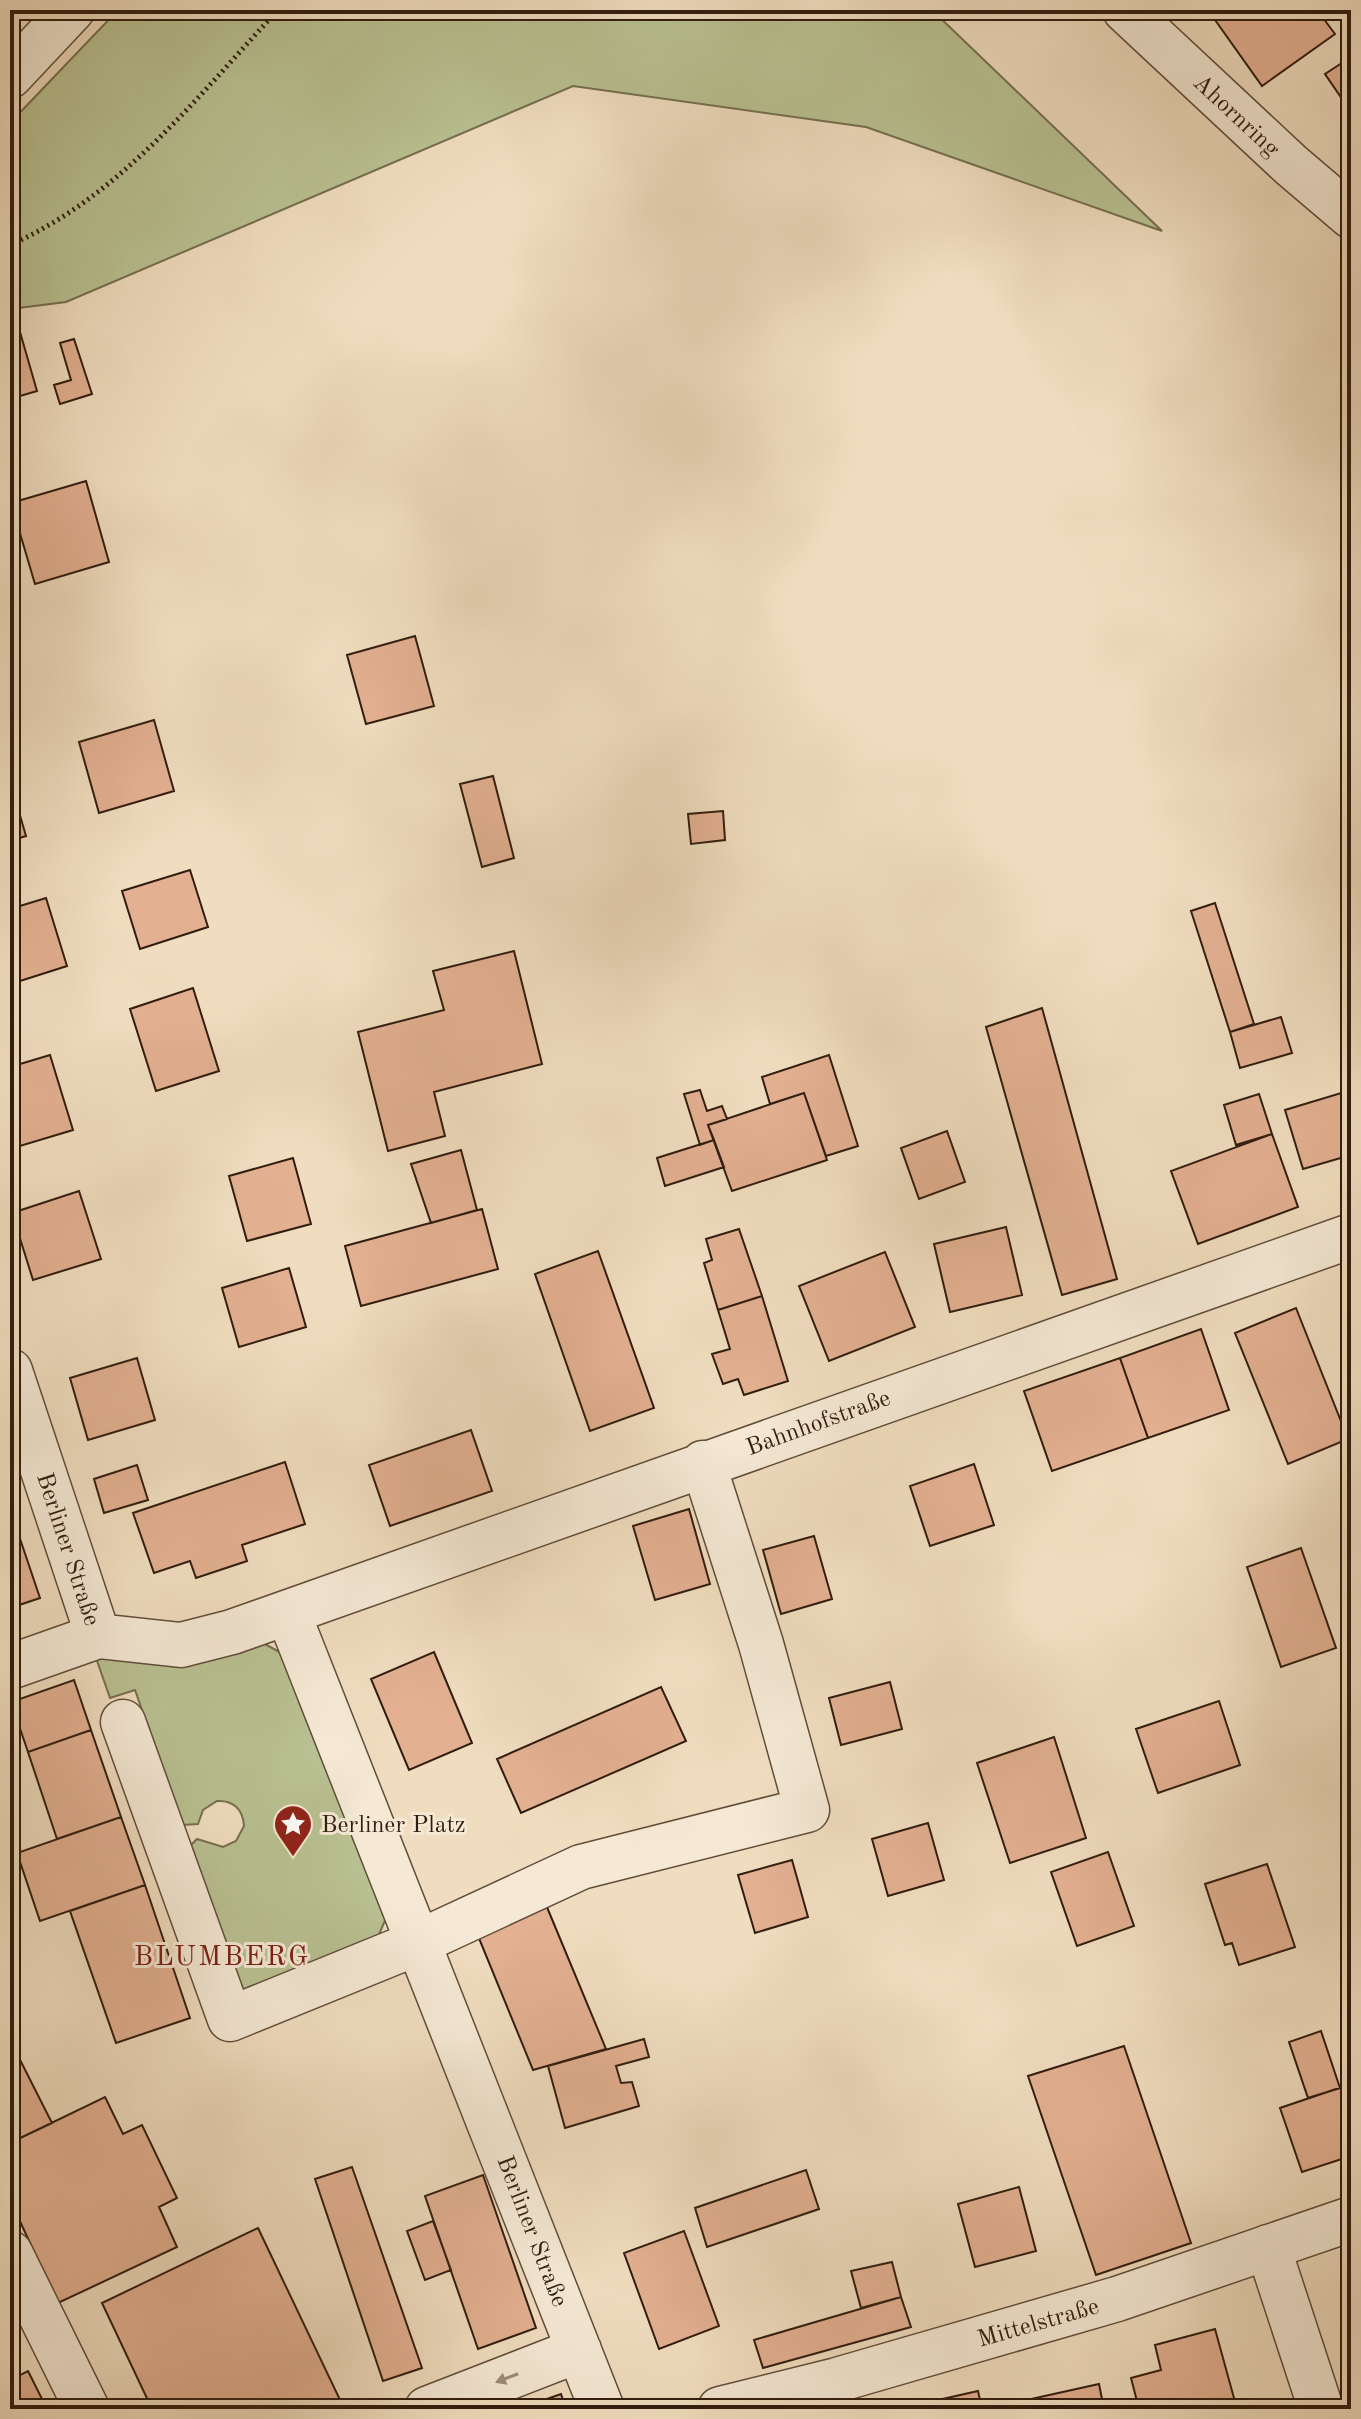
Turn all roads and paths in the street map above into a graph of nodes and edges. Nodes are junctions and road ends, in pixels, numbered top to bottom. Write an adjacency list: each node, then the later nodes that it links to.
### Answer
1 (72, 10): 4 (street)
2 (278, 10): 6 (path)
3 (1125, 10): 5 (street, Ahornring)
4 (10, 76)
5 (1351, 216)
6 (10, 245)
7 (1351, 1236): 9 (street, Bahnhofstraße)
8 (10, 1371): 11 (street, Berliner Straße)
9 (703, 1463): 10 (street, Bahnhofstraße); 14 (street)
10 (288, 1613): 11 (street, Bahnhofstraße); 14 (street)
11 (98, 1636): 12 (street)
12 (10, 1667)
13 (123, 1722): 14 (street)
14 (417, 1943): 18 (street, Berliner Straße)
15 (1351, 2219): 16 (street, Mittelstraße)
16 (1268, 2247): 22 (street, Mittelstraße); 23 (street)
17 (10, 2253): 19 (street)
18 (579, 2350): 20 (street, one-way to 20); 21 (street, Berliner Straße)
19 (87, 2409)
20 (427, 2409)
21 (602, 2409)
22 (720, 2409)
23 (1321, 2409)

